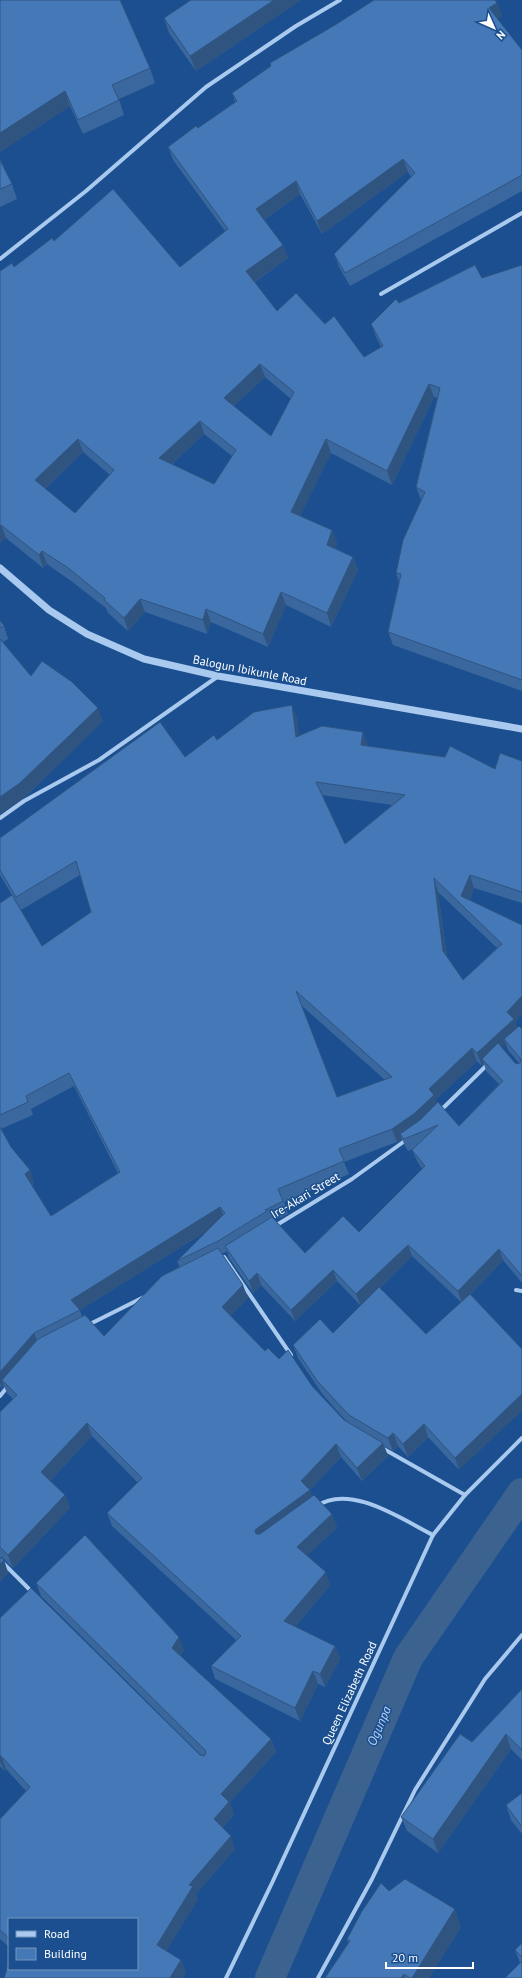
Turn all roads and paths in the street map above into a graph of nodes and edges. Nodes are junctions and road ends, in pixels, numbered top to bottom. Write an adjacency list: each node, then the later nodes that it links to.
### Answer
1 (340, 0): 3 (street)
2 (522, 213): 4 (street)
3 (0, 259)
4 (381, 294)
5 (0, 568): 6 (street, Balogun Ibikunle Road)
6 (218, 676): 7 (street, Balogun Ibikunle Road); 8 (street)
7 (522, 729)
8 (0, 818)
9 (492, 1061): 10 (street)
10 (438, 1113)
11 (409, 1138): 12 (street, Ire-Akari Street)
12 (271, 1228)
13 (231, 1252): 14 (street)
14 (224, 1257): 15 (street); 20 (street)
15 (217, 1260)
16 (516, 1290): 17 (street)
17 (522, 1291)
18 (147, 1295): 19 (street)
19 (83, 1328)
20 (294, 1359)
21 (15, 1378): 22 (street)
22 (0, 1396)
23 (522, 1438): 25 (street, Queen Elizabeth Road)
24 (378, 1446): 25 (street)
25 (465, 1495): 27 (street, Queen Elizabeth Road)
26 (311, 1511): 27 (street)
27 (433, 1535): 31 (street, Queen Elizabeth Road)
28 (0, 1560): 29 (street)
29 (34, 1594)
30 (522, 1635): 32 (street)
31 (226, 1978)
32 (318, 1978)

